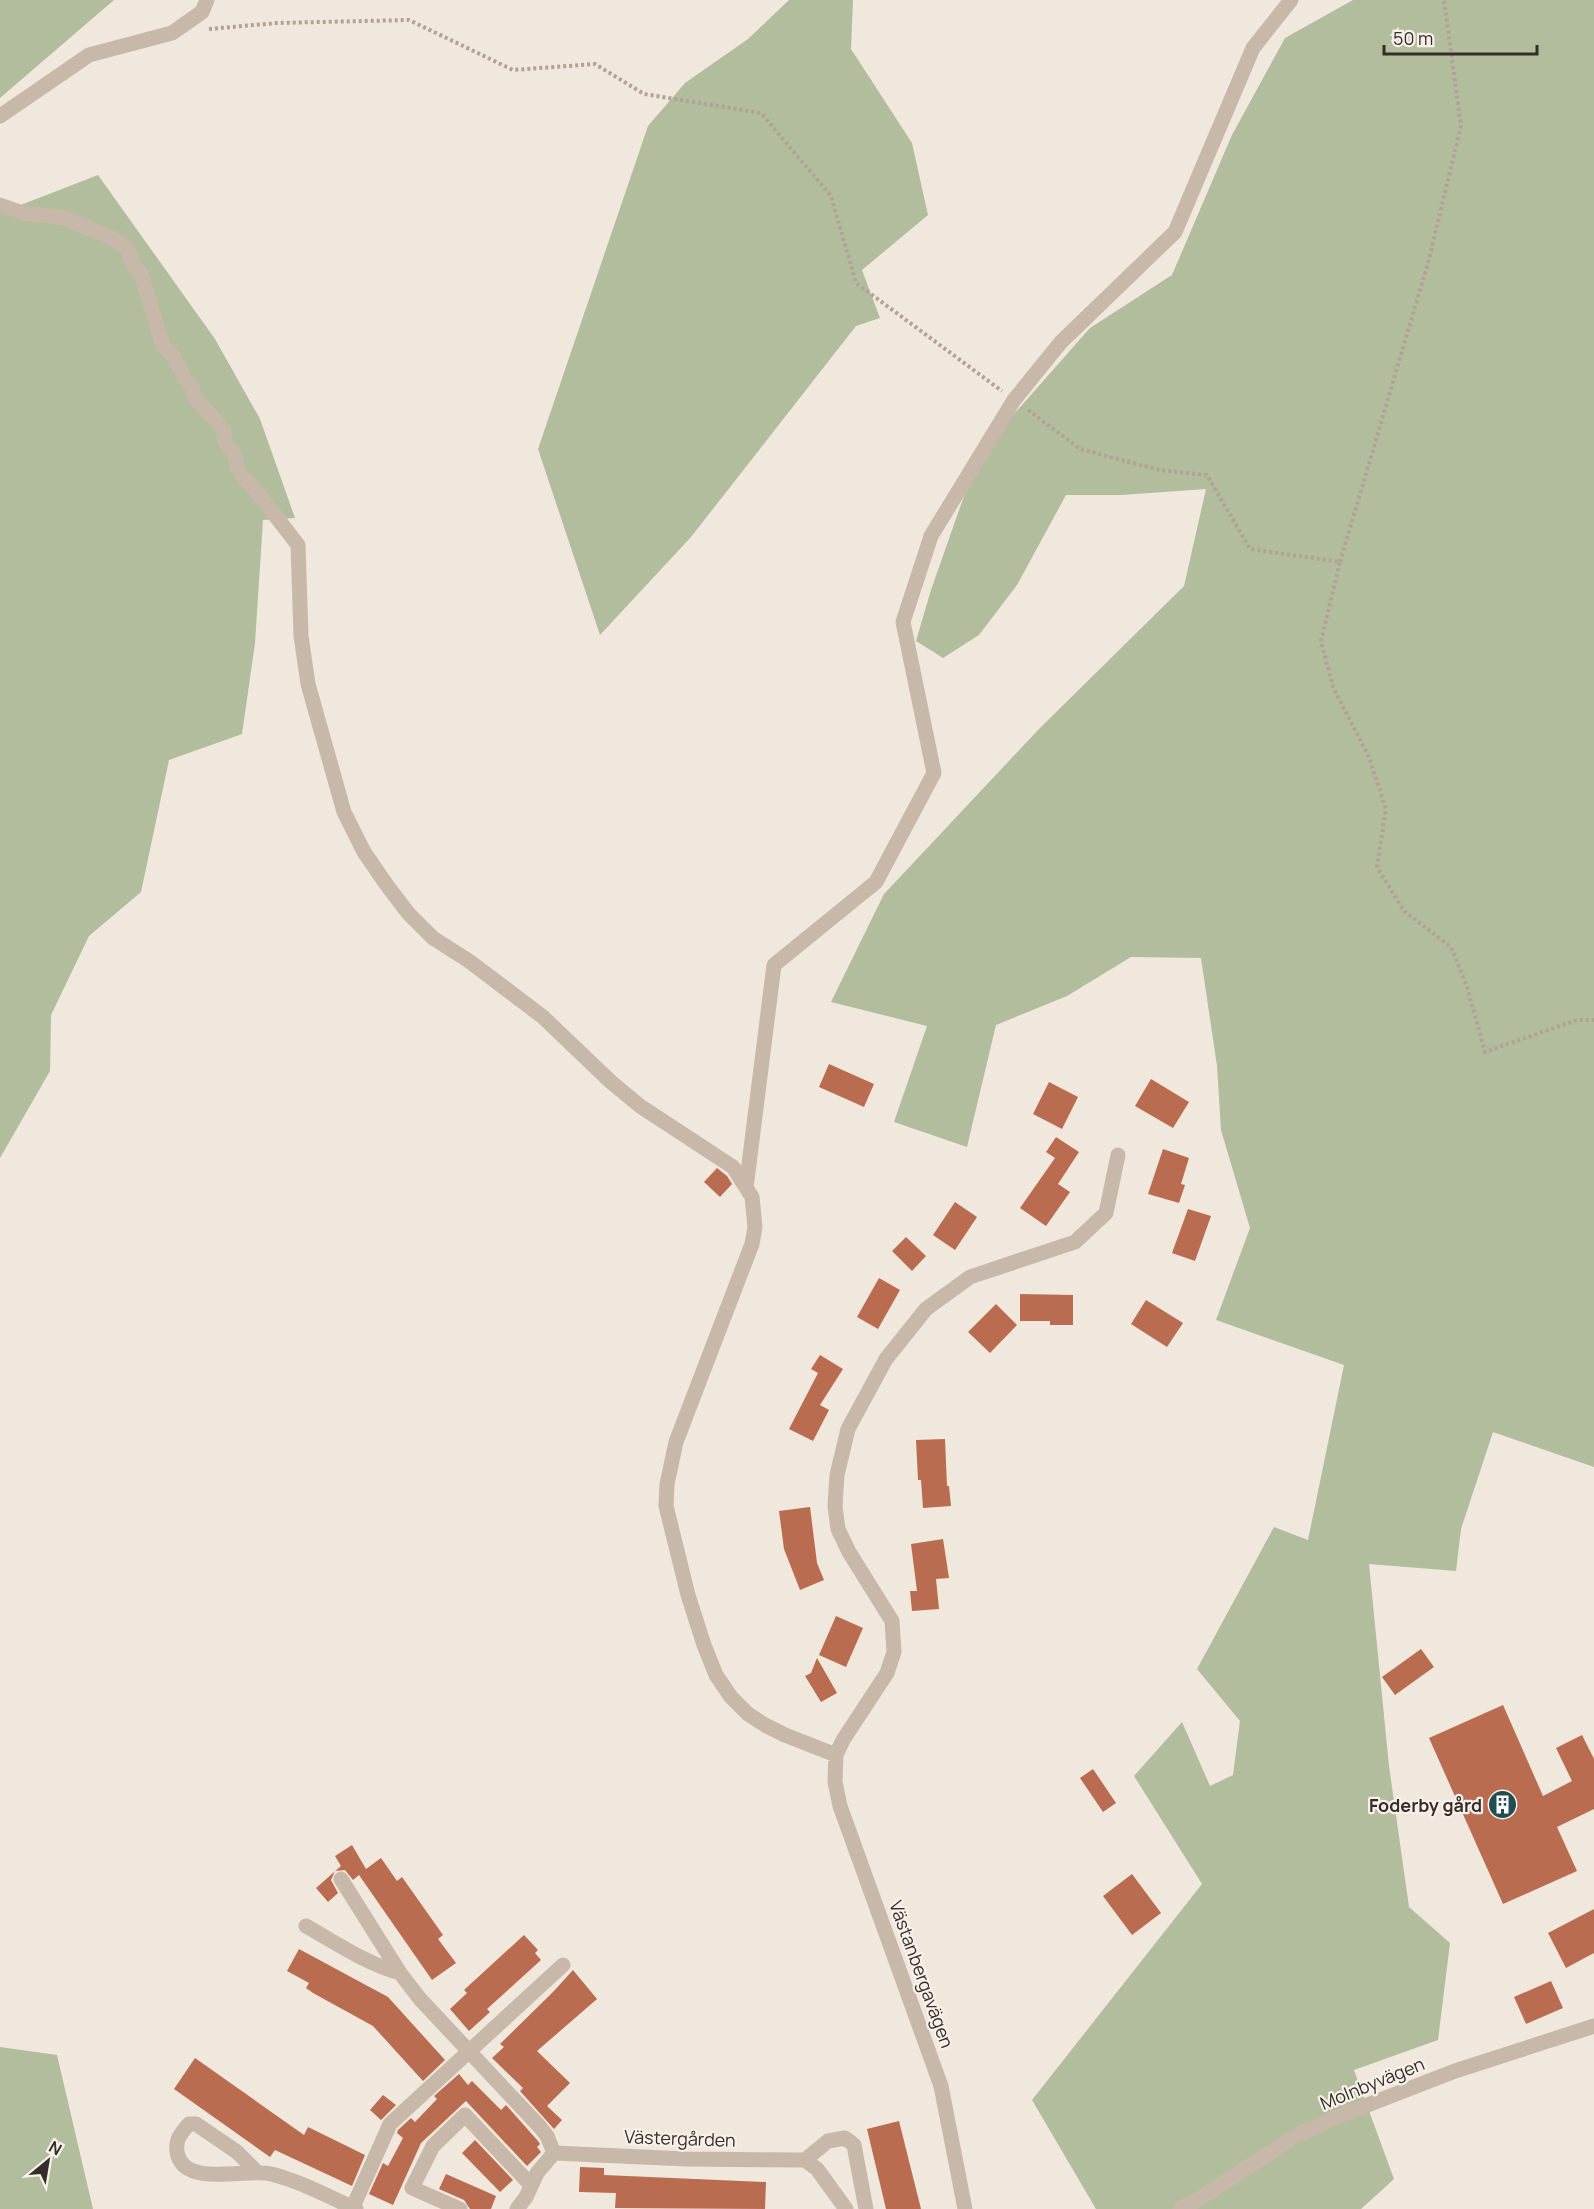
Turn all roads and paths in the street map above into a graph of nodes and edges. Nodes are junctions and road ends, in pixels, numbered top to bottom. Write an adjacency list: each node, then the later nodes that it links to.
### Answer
1 (207, 0): 5 (street)
2 (1291, 0): 7 (street)
3 (1444, 0): 8 (path)
4 (207, 30): 7 (path)
5 (0, 116)
6 (0, 205): 11 (street)
7 (1014, 400): 8 (path); 11 (street)
8 (1340, 562): 9 (path)
9 (1594, 1020)
10 (1118, 1155): 12 (street)
11 (746, 1188): 12 (street)
12 (836, 1755): 28 (street, Västanbergavägen)
13 (341, 1879): 16 (street)
14 (306, 1926): 16 (street)
15 (562, 1965): 18 (street)
16 (400, 1973): 18 (street)
17 (1594, 2026): 29 (street, Molnbyvägen)
18 (468, 2050): 19 (street); 23 (street)
19 (554, 2153): 20 (street, Västergården); 22 (street)
20 (805, 2160): 26 (street); 27 (street)
21 (257, 2172): 21 (street); 23 (street)
22 (531, 2185): 24 (street); 25 (street)
23 (353, 2208)
24 (460, 2209)
25 (517, 2209)
26 (846, 2209)
27 (866, 2209)
28 (965, 2209)
29 (1180, 2209)

